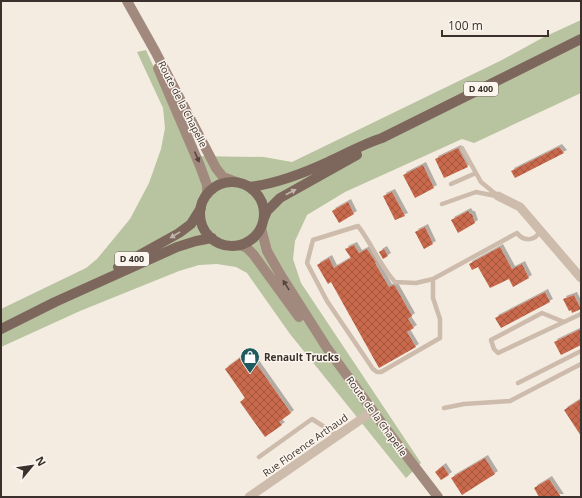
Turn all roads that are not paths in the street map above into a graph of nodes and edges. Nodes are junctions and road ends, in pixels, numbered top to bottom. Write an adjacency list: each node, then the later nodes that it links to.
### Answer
1 (127, 1): 2 (main road, Route de la Chapelle)
2 (138, 18): 7 (main road, Route de la Chapelle); 10 (main road, Route de la Chapelle, one-way to 10)
3 (581, 39): 4 (main road, D 400)
4 (382, 138): 9 (main road, D 400); 14 (main road, D 400, one-way to 4)
5 (462, 148): 6 (lane)
6 (476, 173): 8 (lane); 11 (lane)
7 (236, 182): 9 (main road); 10 (main road)
8 (451, 184)
9 (249, 186): 14 (main road)
10 (207, 194): 13 (main road)
11 (498, 196): 12 (lane); 15 (street)
12 (442, 204)
13 (201, 207): 16 (main road); 20 (main road, D 400, one-way to 20)
14 (262, 223): 17 (main road); 28 (main road, Route de la Chapelle, one-way to 14)
15 (540, 231): 18 (street); 19 (lane)
16 (212, 238): 17 (main road); 20 (main road, D 400)
17 (240, 245): 28 (main road, Route de la Chapelle)
18 (581, 278)
19 (433, 279): 19 (lane)
20 (55, 302): 23 (main road, D 400)
21 (581, 314): 22 (lane)
22 (564, 322): 22 (lane)
23 (1, 329)
24 (581, 352): 26 (lane)
25 (581, 364): 27 (lane)
26 (518, 383)
27 (444, 408)
28 (371, 412): 29 (street, Rue Florence Arthaud); 32 (main road, Route de la Chapelle); 33 (main road, Route de la Chapelle)
29 (337, 435): 30 (lane); 31 (street, Rue Florence Arthaud)
30 (259, 457)
31 (250, 497)
32 (431, 497)
33 (438, 497)

